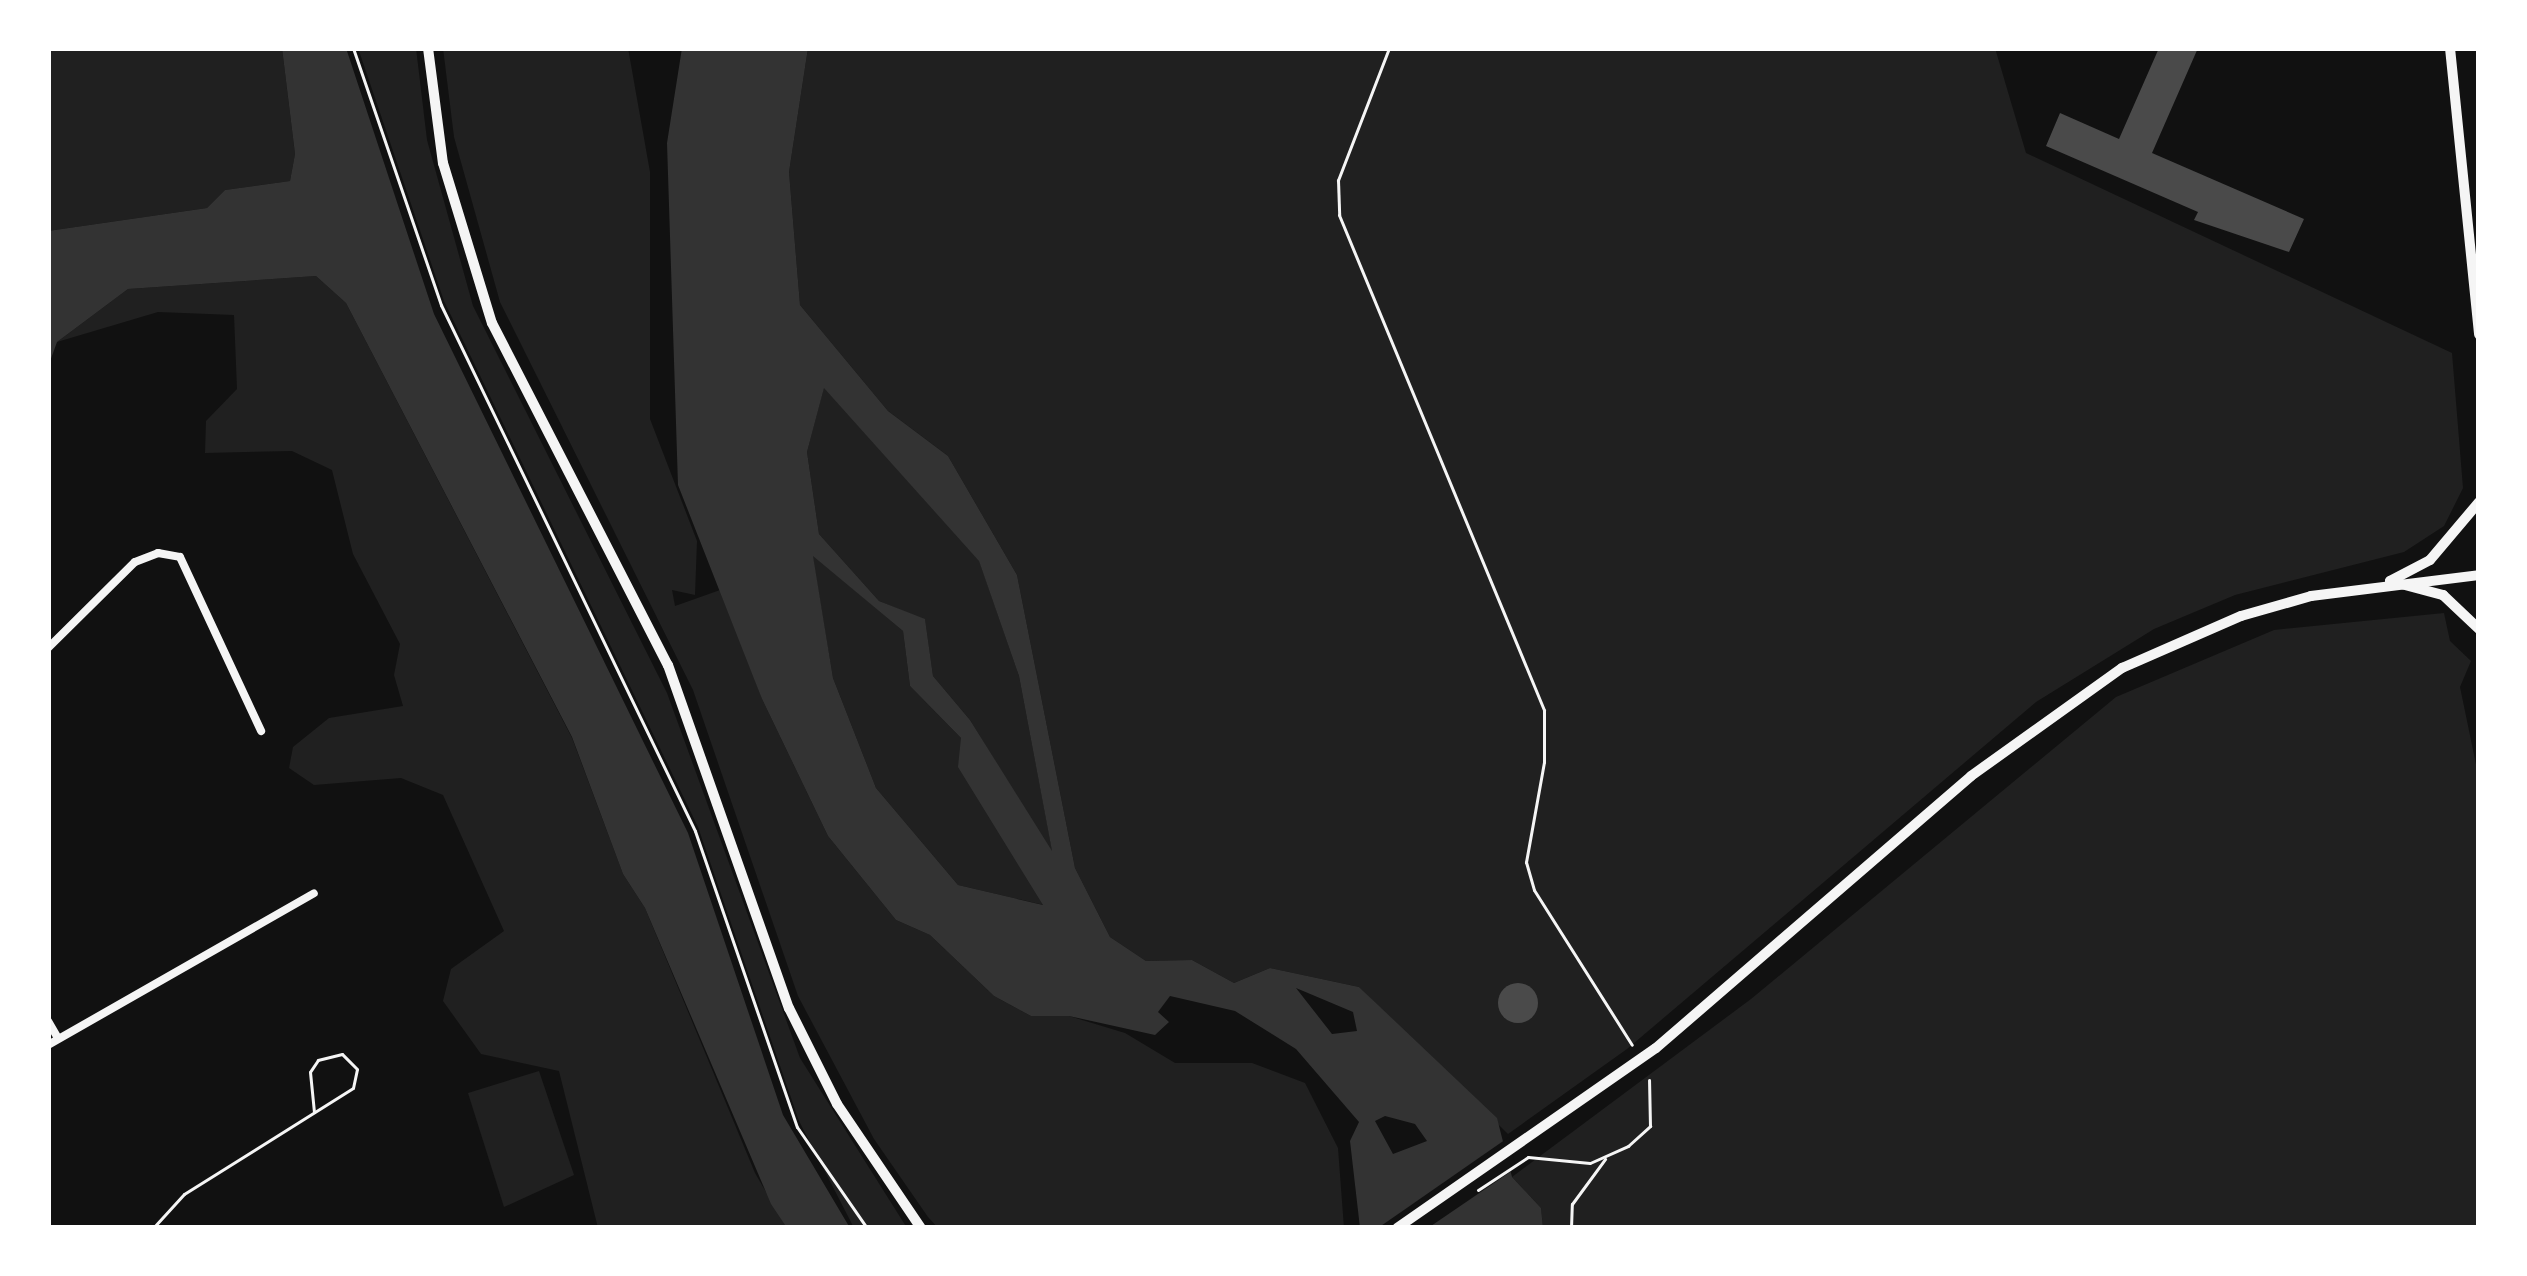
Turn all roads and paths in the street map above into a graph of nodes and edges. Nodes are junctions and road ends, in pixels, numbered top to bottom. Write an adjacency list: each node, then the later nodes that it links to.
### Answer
1 (353, 48): 22 (path)
2 (428, 48): 23 (main road)
3 (1389, 48): 16 (path)
4 (2450, 48): 5 (main road)
5 (2479, 334)
6 (2479, 502): 8 (main road)
7 (2479, 575): 8 (main road)
8 (2390, 581): 9 (main road); 24 (main road)
9 (2479, 629)
10 (48, 648): 11 (street)
11 (261, 731)
12 (314, 893): 14 (street)
13 (48, 1021): 14 (street)
14 (58, 1038): 15 (street)
15 (48, 1045)
16 (1632, 1045)
17 (1649, 1080): 20 (path)
18 (314, 1112): 18 (lane); 21 (lane)
19 (1528, 1156): 20 (path)
20 (1606, 1158): 25 (path)
21 (153, 1228)
22 (867, 1228)
23 (921, 1228)
24 (1397, 1228)
25 (1571, 1228)

